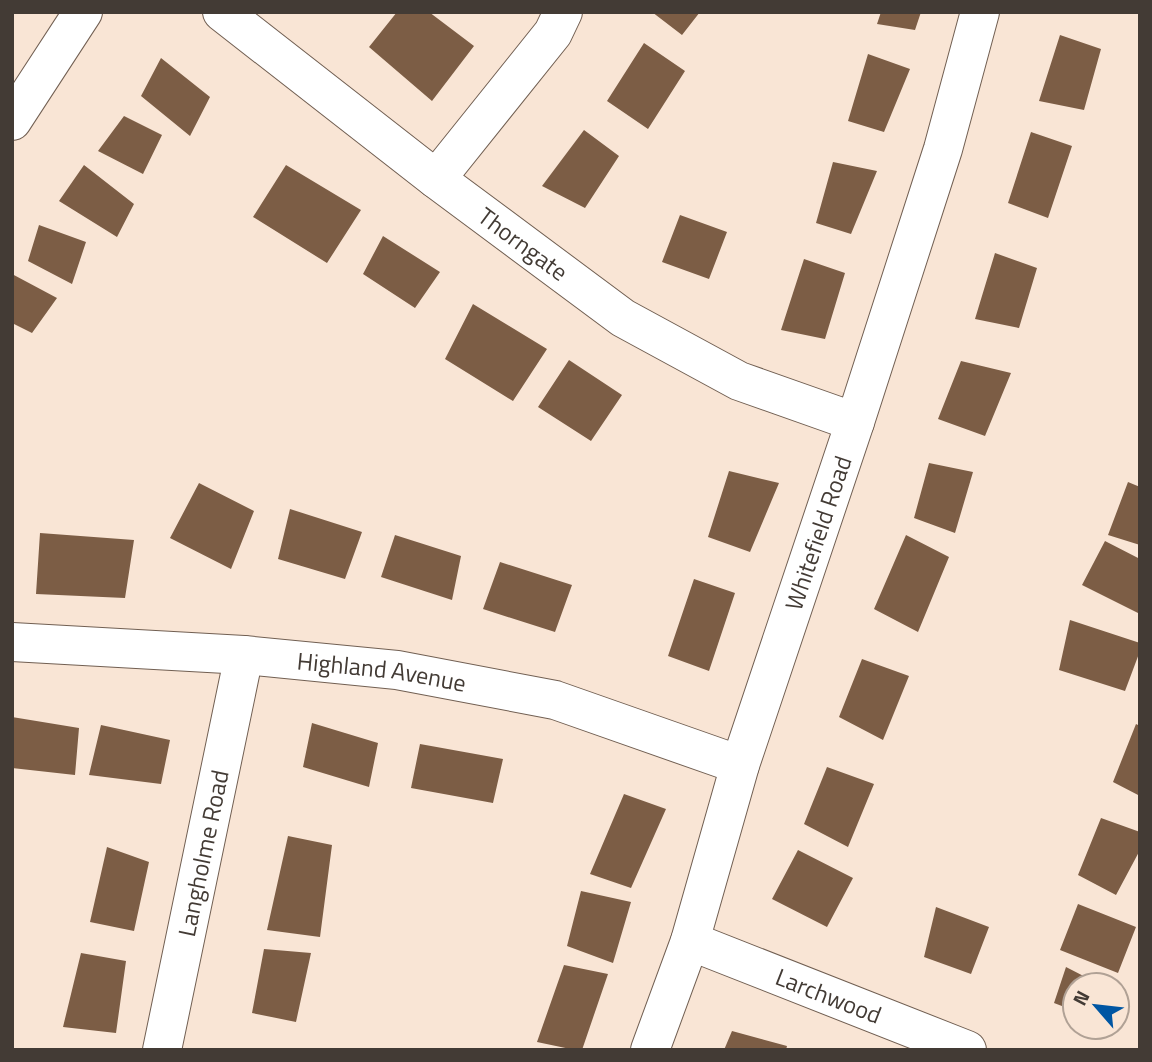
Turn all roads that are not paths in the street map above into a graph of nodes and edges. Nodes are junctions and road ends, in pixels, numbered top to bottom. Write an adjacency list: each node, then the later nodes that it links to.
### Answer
1 (83, 12): 5 (street)
2 (222, 12): 6 (street, Thorngate)
3 (563, 12): 6 (street)
4 (980, 12): 7 (street, Whitefield Road)
5 (12, 121)
6 (436, 179): 7 (street, Thorngate)
7 (855, 422): 10 (street, Whitefield Road)
8 (12, 642): 9 (street, Highland Avenue)
9 (244, 655): 10 (street, Highland Avenue); 12 (street, Langholme Road)
10 (740, 765): 11 (street, Whitefield Road)
11 (690, 940): 13 (street, Whitefield Road); 14 (street, Larchwood)
12 (162, 1050)
13 (650, 1050)
14 (967, 1050)

